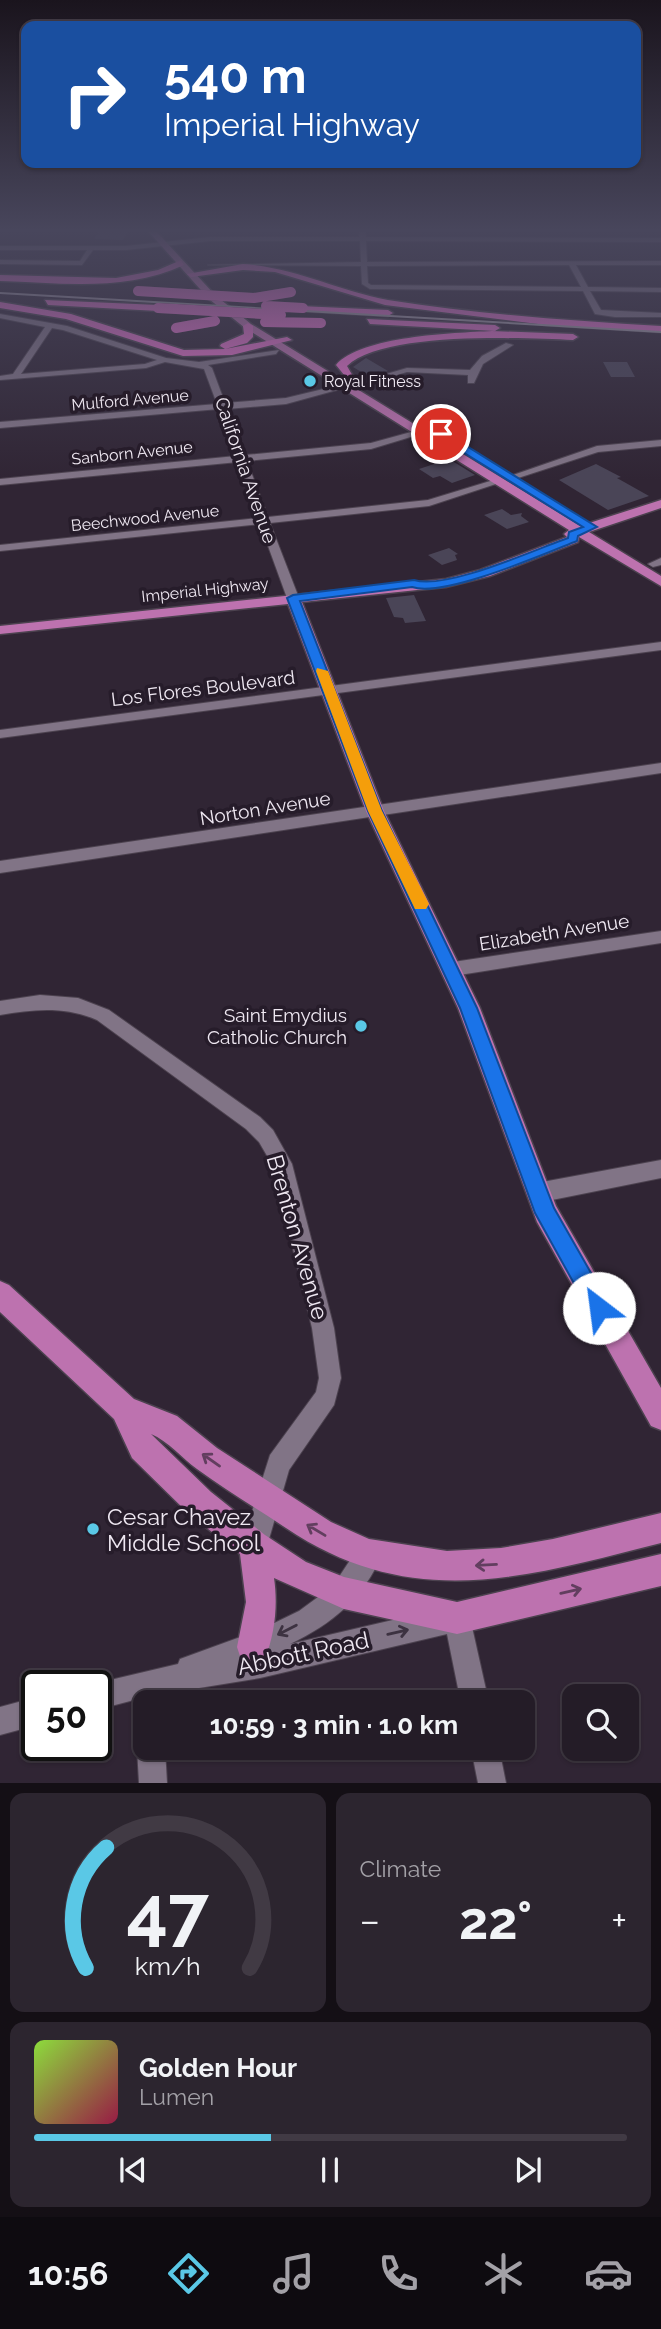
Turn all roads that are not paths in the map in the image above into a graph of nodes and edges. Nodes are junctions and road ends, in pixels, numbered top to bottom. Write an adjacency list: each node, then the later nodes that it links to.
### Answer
1 (52, 313): 21 (highway)
2 (235, 313): 15 (main road)
3 (253, 313): 19 (main road)
4 (313, 313): 13 (highway)
5 (334, 313): 10 (highway)
6 (481, 313): 10 (highway)
7 (607, 313): 8 (street)
8 (661, 315)
9 (0, 316): 14 (street)
10 (557, 322): 16 (highway)
11 (333, 323): 15 (highway, bridge)
12 (355, 324): 13 (highway)
13 (405, 324): 17 (highway)
14 (50, 325): 22 (street); 24 (street)
15 (248, 326): 21 (main road)
16 (661, 329)
17 (599, 335): 18 (highway); 26 (highway)
18 (661, 339)
19 (286, 340): 21 (highway); 26 (main road)
20 (509, 345): 27 (street)
21 (275, 348): 23 (street); 26 (main road)
22 (164, 360): 23 (street); 24 (street)
23 (199, 364): 28 (street, California Avenue)
24 (15, 377): 25 (street)
25 (0, 378)
26 (346, 382): 28 (street, Mulford Avenue); 30 (main road)
27 (385, 387)
28 (223, 406): 29 (street, Mulford Avenue); 32 (street, California Avenue)
29 (0, 425)
30 (427, 431): 32 (street, Sanborn Avenue); 33 (main road)
31 (661, 443): 33 (street, Beechwood Avenue)
32 (241, 458): 34 (street, Sanborn Avenue); 36 (street, California Avenue)
33 (506, 479): 36 (street, Beechwood Avenue); 37 (main road)
34 (0, 482)
35 (661, 504): 37 (main road, Imperial Highway)
36 (263, 521): 38 (street, Beechwood Avenue); 41 (street, California Avenue)
37 (581, 531): 39 (main road); 40 (main road); 41 (main road, Imperial Highway)
38 (0, 548)
39 (658, 565)
40 (661, 582)
41 (293, 598): 42 (main road, Imperial Highway); 44 (main road, California Avenue)
42 (0, 630)
43 (661, 646): 44 (street, Los Flores Boulevard)
44 (330, 691): 45 (street, Los Flores Boulevard); 47 (main road, California Avenue)
45 (0, 734)
46 (661, 768): 47 (street, Norton Avenue)
47 (375, 811): 48 (street, Norton Avenue); 50 (main road, California Avenue)
48 (0, 867)
49 (661, 937): 50 (street, Elizabeth Avenue)
50 (453, 969): 53 (main road, California Avenue)
51 (0, 1008): 57 (street, Brenton Avenue)
52 (661, 1169): 53 (street)
53 (537, 1193): 56 (main road, California Avenue)
54 (0, 1294): 55 (main road)
55 (124, 1409): 57 (main road, one-way to 55); 59 (main road)
56 (661, 1416)
57 (267, 1498): 59 (street, Brenton Avenue); 60 (main road, one-way to 57)
58 (661, 1528): 60 (main road, one-way to 60)
59 (254, 1546): 62 (main road); 64 (main road)
60 (369, 1554): 62 (street, Abbott Road)
61 (661, 1570): 63 (main road, one-way to 61)
62 (344, 1593): 63 (main road); 64 (street, Abbott Road, one-way to 64)
63 (457, 1618): 66 (street, Abbott Road, one-way to 63); 67 (street)
64 (253, 1647): 65 (street, Abbott Road)
65 (155, 1690)
66 (160, 1690)
67 (472, 1690)
68 (133, 1694): 69 (street, Abbott Road)
69 (112, 1695)
70 (21, 1715): 71 (street)
71 (0, 1721)
72 (151, 1760): 74 (street)
73 (487, 1760): 75 (street)
74 (153, 1783)
75 (492, 1783)

